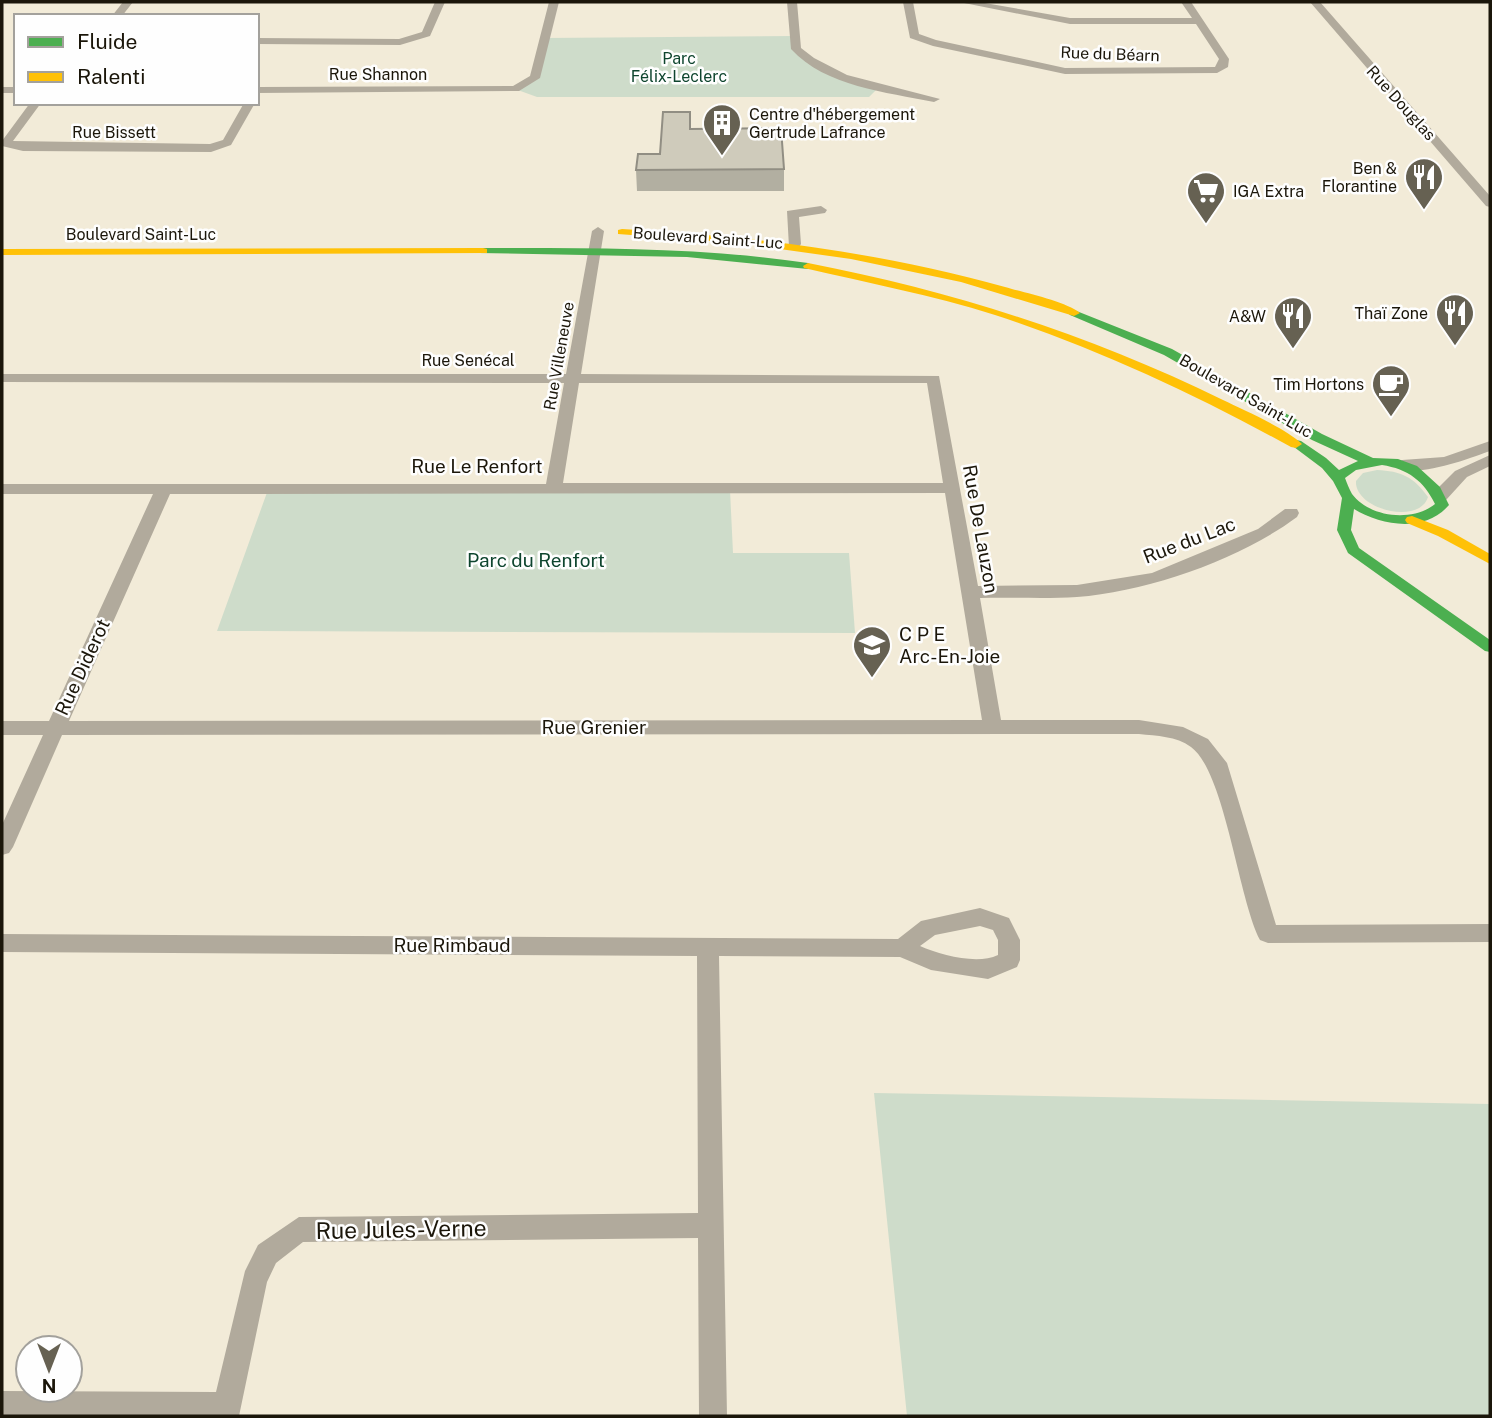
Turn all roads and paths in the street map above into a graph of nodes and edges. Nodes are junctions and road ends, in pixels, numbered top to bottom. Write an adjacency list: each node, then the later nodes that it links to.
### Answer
1 (440, 2): 10 (street)
2 (554, 2): 11 (street, Rue Shannon)
3 (792, 2): 12 (street)
4 (908, 2): 9 (street, Rue du Béarn)
5 (964, 2): 9 (street)
6 (1186, 2): 9 (street, Rue du Béarn)
7 (1315, 2): 16 (street, Rue Douglas)
8 (1328, 2): 15 (street, Rue Douglas)
9 (1198, 21)
10 (259, 41)
11 (259, 90)
12 (934, 99)
13 (34, 105): 14 (street, Rue Bissett)
14 (249, 105)
15 (1490, 184)
16 (1490, 203)
17 (821, 210): 19 (street)
18 (591, 231): 19 (street, Boulevard Saint-Luc); 20 (street, Rue Villeneuve)
19 (794, 244): 27 (street, Boulevard Saint-Luc)
20 (594, 250): 21 (street, Boulevard Saint-Luc); 22 (street, Rue Villeneuve); 29 (street, Boulevard Saint-Luc)
21 (2, 252)
22 (573, 377): 23 (street, Rue Senécal); 24 (street, Rue Senécal); 30 (street, Rue Villeneuve)
23 (2, 378)
24 (934, 379): 32 (street, Rue De Lauzon)
25 (1490, 446): 28 (street)
26 (1490, 460): 35 (street)
27 (1368, 461): 28 (street, Boulevard Saint-Luc); 29 (street)
28 (1402, 465): 35 (street)
29 (1338, 477): 34 (street)
30 (554, 487): 31 (street, Rue Le Renfort); 32 (street, Rue Le Renfort)
31 (164, 488): 33 (street, Rue Le Renfort); 45 (street, Rue Diderot)
32 (953, 488): 42 (street, Rue De Lauzon)
33 (2, 489)
34 (1349, 498): 38 (street); 41 (street)
35 (1441, 500): 37 (street); 39 (street)
36 (1291, 513): 42 (street, Rue du Lac)
37 (1456, 516)
38 (1391, 519): 39 (street); 41 (street)
39 (1412, 520): 40 (street)
40 (1490, 560)
41 (1379, 569): 43 (street)
42 (970, 592): 46 (street, Rue De Lauzon)
43 (1490, 648)
44 (2, 728): 45 (street, Rue Grenier)
45 (54, 728): 46 (street, Rue Grenier); 47 (street, Rue Diderot)
46 (993, 728): 48 (street, Rue Grenier)
47 (2, 847)
48 (1490, 933)
49 (2, 943): 50 (street, Rue Rimbaud)
50 (708, 946): 51 (street, Rue Rimbaud); 52 (street)
51 (901, 947)
52 (711, 1225): 54 (street, Rue Jules-Verne); 55 (street)
53 (2, 1405): 54 (street)
54 (226, 1411)
55 (713, 1416)

